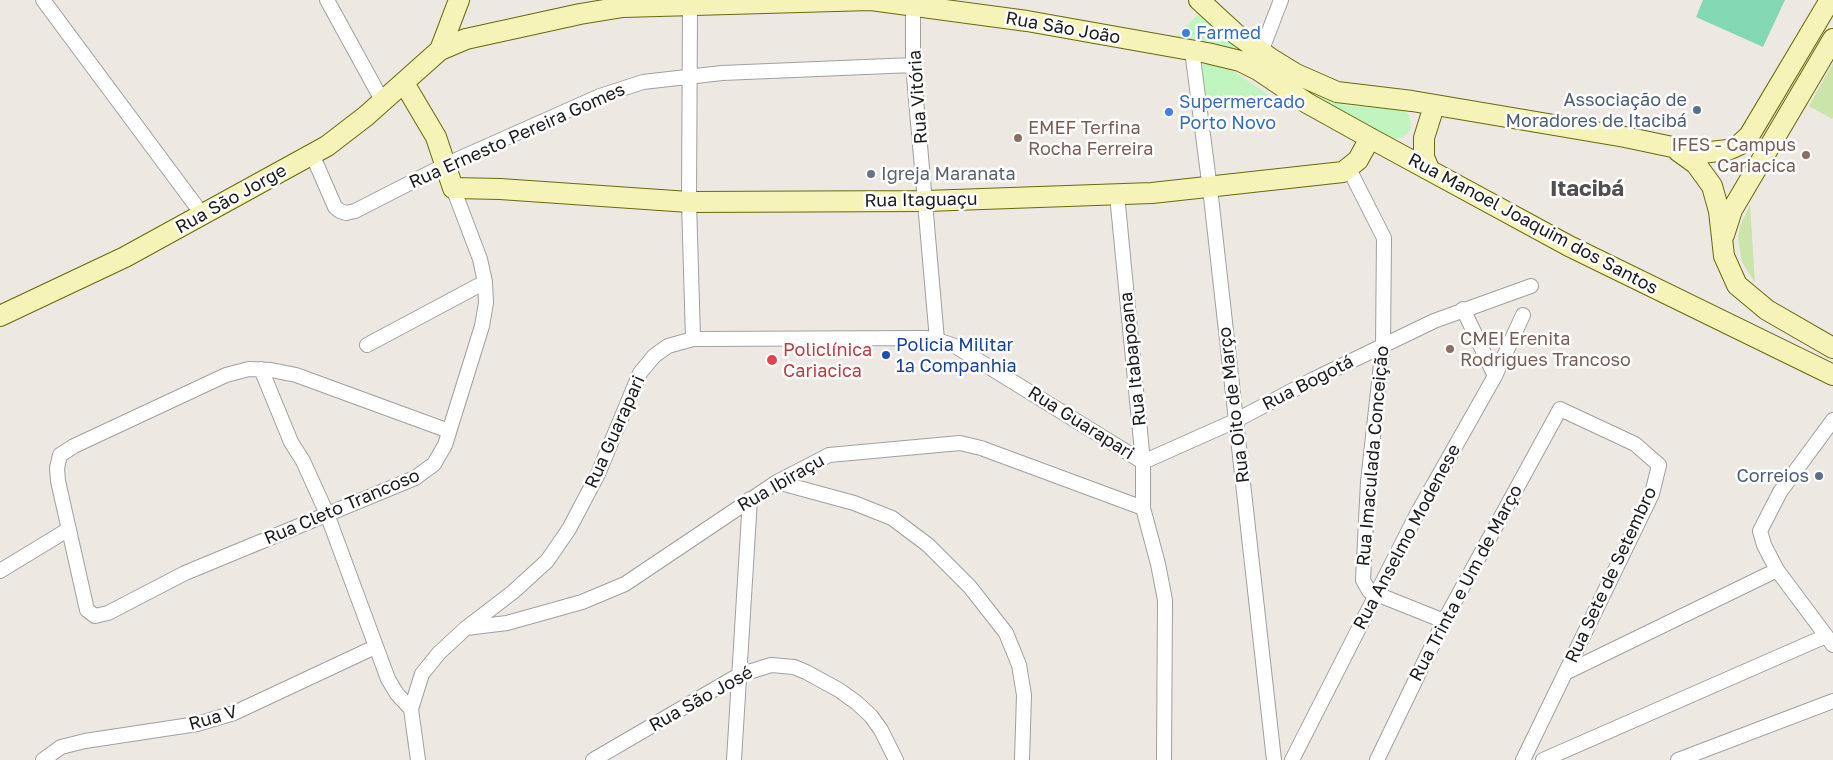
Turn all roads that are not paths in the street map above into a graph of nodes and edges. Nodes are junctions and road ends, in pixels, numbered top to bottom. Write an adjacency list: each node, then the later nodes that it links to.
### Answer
1 (43, 0): 33 (street)
2 (327, 0): 19 (street)
3 (459, 0): 12 (main road)
4 (1199, 0): 14 (main road)
5 (1281, 0): 14 (street)
6 (1830, 0): 23 (main road)
7 (913, 2): 9 (main road, Rua São João); 10 (main road, Rua São João); 16 (street, Rua Vitória)
8 (619, 4): 9 (main road, Rua São João); 12 (main road, Rua São João)
9 (690, 6): 17 (street)
10 (967, 6): 13 (main road, Rua São João)
11 (1833, 39): 34 (main road)
12 (440, 50): 18 (main road, Rua São Jorge)
13 (1192, 50): 15 (main road, Rua São João); 28 (street, Rua Oito de Março)
14 (1261, 52): 20 (main road)
15 (1240, 61): 21 (main road, Rua Manoel Joaquim dos Santos)
16 (913, 65): 17 (street, Rua Ernesto Pereira Gomes); 31 (street, Rua Vitória)
17 (691, 75): 25 (street, Rua Ernesto Pereira Gomes); 32 (street)
18 (404, 83): 19 (main road, Rua São Jorge); 25 (main road, Rua Cleto Trancoso)
19 (382, 102): 24 (main road, Rua São Jorge)
20 (1425, 104): 22 (main road); 23 (main road); 27 (main road)
21 (1370, 138): 22 (main road, Rua Manoel Joaquim dos Santos); 26 (main road)
22 (1389, 149): 27 (main road, Rua Manoel Joaquim dos Santos)
23 (1676, 150): 34 (main road)
24 (312, 154): 25 (street, Rua Ernesto Pereira Gomes); 33 (main road, Rua São Jorge)
25 (445, 165): 29 (main road, Rua Cleto Trancoso)
26 (1349, 169): 28 (main road, Rua Itaguaçu); 43 (street, Rua Imaculada Conceição)
27 (1429, 169): 46 (main road, Rua Manoel Joaquim dos Santos)
28 (1210, 187): 30 (main road, Rua Itaguaçu); 50 (street, Rua Oito de Março)
29 (453, 188): 32 (main road, Rua Itaguaçu); 35 (street, Rua Cleto Trancoso)
30 (1118, 195): 31 (main road, Rua Itaguaçu); 52 (street, Rua Itabapoana)
31 (926, 201): 32 (main road, Rua Itaguaçu); 41 (street, Rua Vitória)
32 (689, 202): 40 (street)
33 (202, 214): 39 (main road, Rua São Jorge)
34 (1722, 244): 44 (main road)
35 (485, 282): 42 (street); 51 (street, Rua Cleto Trancoso)
36 (1531, 286): 37 (street, Rua Bogotá)
37 (1463, 309): 43 (street, Rua Bogotá); 47 (street)
38 (1522, 315): 47 (street, Rua Anselmo Modenese)
39 (0, 316)
40 (693, 339): 41 (street, Rua Guarapari); 62 (street, Rua Guarapari)
41 (937, 340): 52 (street, Rua Guarapari)
42 (367, 344)
43 (1383, 346): 50 (street, Rua Bogotá); 60 (street, Rua Imaculada Conceição)
44 (1833, 348)
45 (261, 369): 51 (street); 56 (street); 57 (street)
46 (1833, 375)
47 (1495, 376): 60 (street, Rua Anselmo Modenese)
48 (1560, 409): 61 (street, Rua Trinta e Um de Março); 65 (street, Rua Sete de Setembro)
49 (1833, 420): 58 (street)
50 (1235, 421): 52 (street, Rua Bogotá); 76 (street, Rua Oito de Março)
51 (449, 431): 56 (street, Rua Cleto Trancoso)
52 (1143, 462): 55 (street, Rua Itabapoana)
53 (777, 482): 54 (street, Rua Ibiraçu); 55 (street, Rua Ibiraçu); 74 (street)
54 (750, 499): 62 (street, Rua Ibiraçu); 66 (street)
55 (1143, 508): 75 (street, Rua Itabapoana)
56 (327, 514): 57 (street, Rua Cleto Trancoso); 64 (street)
57 (69, 529): 59 (street)
58 (1777, 570): 63 (street); 65 (street)
59 (0, 571)
60 (1376, 594): 61 (street); 77 (street, Rua Anselmo Modenese)
61 (1444, 621): 78 (street, Rua Trinta e Um de Março)
62 (466, 628): 68 (street, Rua Guarapari)
63 (1830, 640): 80 (street)
64 (375, 648): 68 (street); 69 (street, Rua V)
65 (1565, 673): 79 (street, Rua Sete de Setembro)
66 (739, 675): 71 (street, Rua São José); 72 (street); 73 (street, Rua São José)
67 (1833, 701): 81 (street)
68 (411, 709): 70 (street, Rua Guarapari)
69 (42, 760)
70 (418, 760)
71 (593, 760)
72 (734, 760)
73 (896, 760)
74 (1022, 760)
75 (1164, 760)
76 (1274, 760)
77 (1292, 760)
78 (1377, 760)
79 (1523, 760)
80 (1543, 760)
81 (1678, 760)

